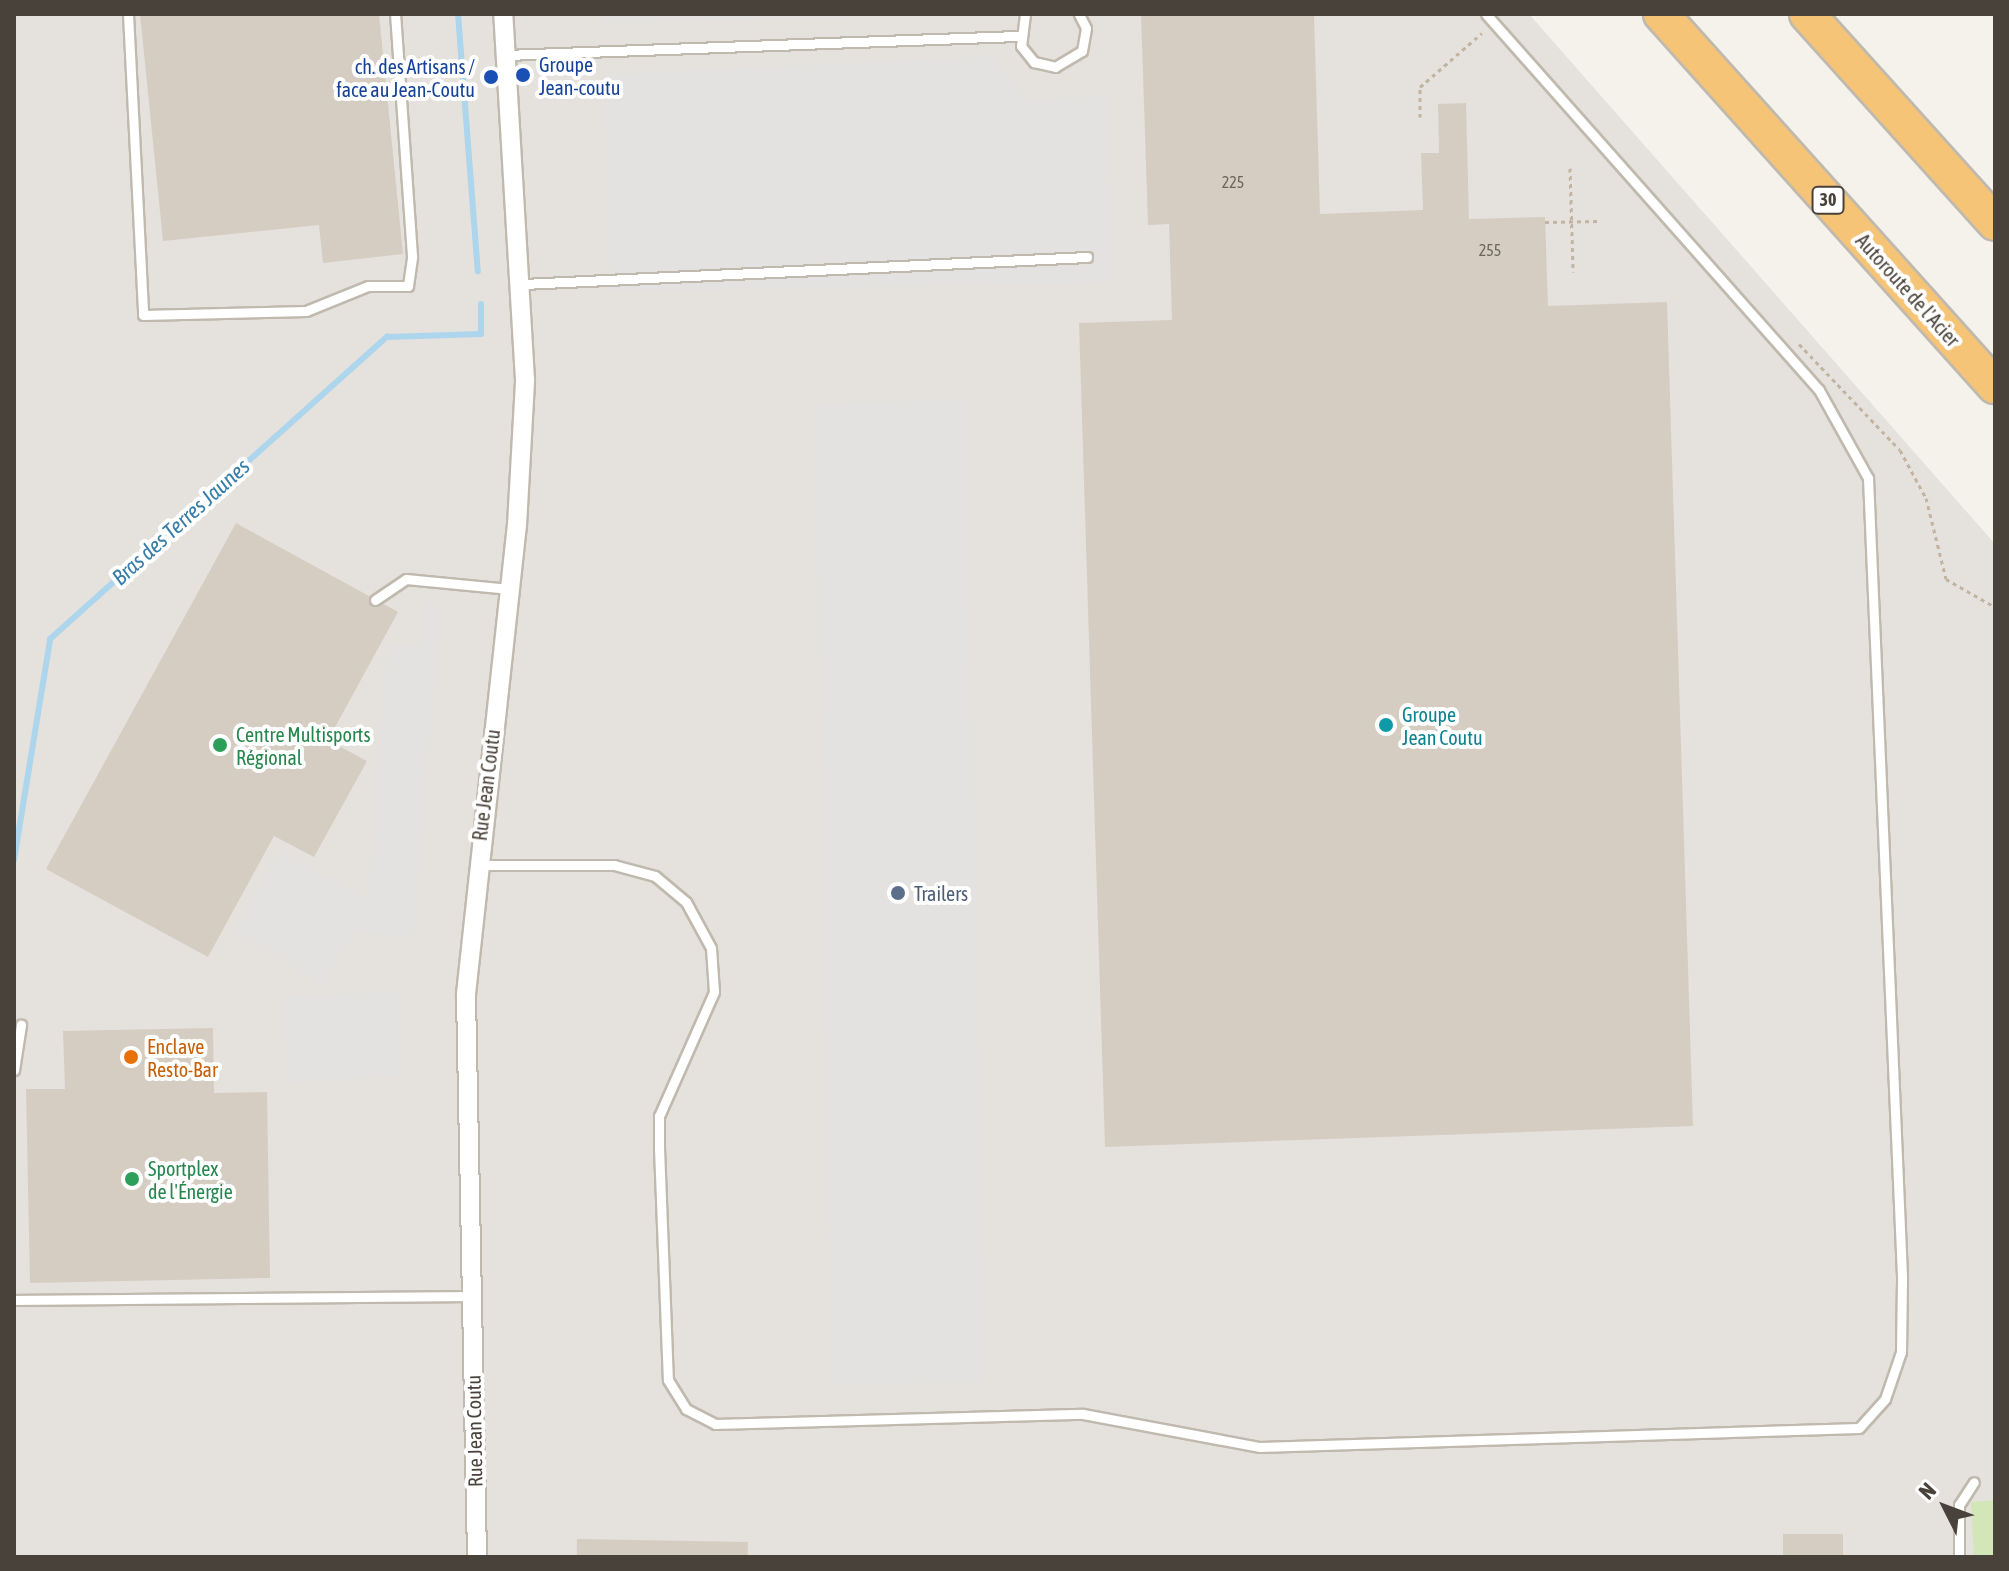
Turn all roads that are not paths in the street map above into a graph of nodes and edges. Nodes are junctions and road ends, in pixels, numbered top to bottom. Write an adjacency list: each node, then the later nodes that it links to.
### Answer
1 (128, 14): 2 (lane)
2 (395, 14)
3 (503, 14): 10 (street, Rue Jean Coutu)
4 (1025, 14): 9 (lane)
5 (1079, 14): 9 (lane)
6 (1486, 14): 17 (lane)
7 (1661, 14): 14 (highway, Autoroute de l'Acier / 30)
8 (1807, 14): 11 (highway)
9 (1018, 36): 10 (lane)
10 (506, 55): 13 (street, Rue Jean Coutu)
11 (1995, 223)
12 (1087, 257): 13 (lane)
13 (523, 284): 15 (street, Rue Jean Coutu)
14 (1995, 386)
15 (510, 589): 16 (lane); 17 (street, Rue Jean Coutu)
16 (375, 600)
17 (477, 865): 20 (street, Rue Jean Coutu)
18 (21, 1025): 19 (lane)
19 (14, 1070)
20 (470, 1296): 21 (lane); 23 (street, Rue Jean Coutu)
21 (16, 1299)
22 (1974, 1482): 24 (lane)
23 (477, 1557)
24 (1959, 1557)

